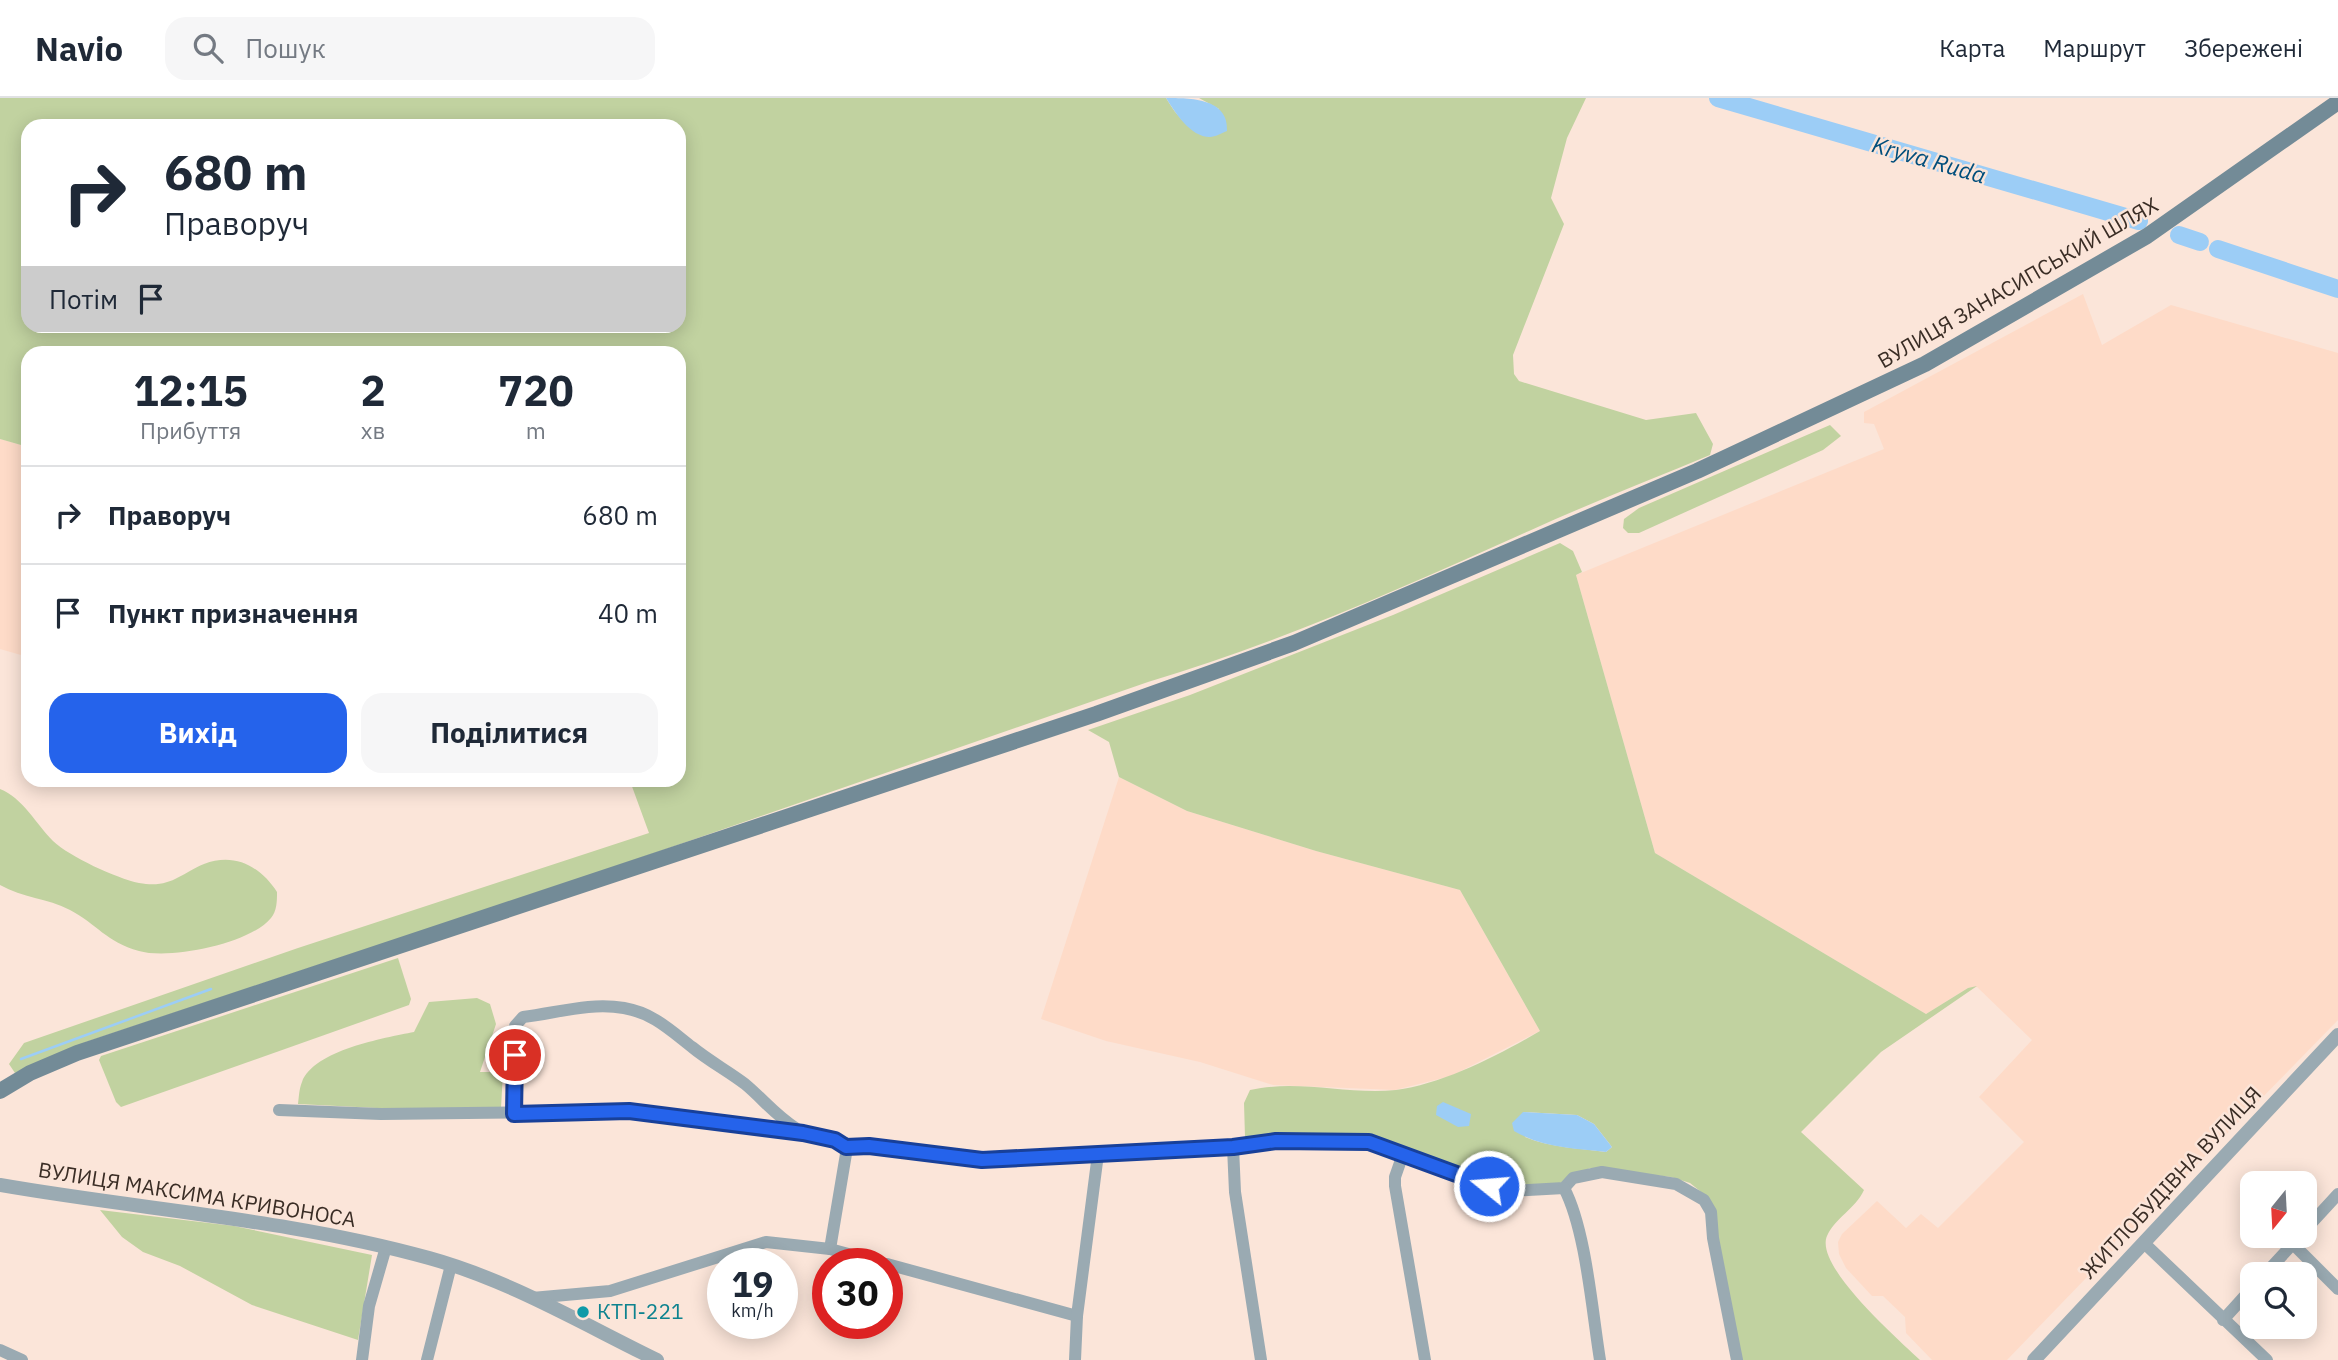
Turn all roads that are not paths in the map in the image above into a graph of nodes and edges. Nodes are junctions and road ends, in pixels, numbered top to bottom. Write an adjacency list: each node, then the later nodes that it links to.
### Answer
1 (2338, 102): 3 (main road, ВУЛИЦЯ ЗАНАСИПСЬКИЙ ШЛЯХ)
2 (2335, 1043): 15 (street, ЖИТЛОБУДІВНА ВУЛИЦЯ)
3 (0, 1091)
4 (279, 1110): 5 (street)
5 (514, 1114): 6 (street); 6 (street)
6 (803, 1133): 7 (street)
7 (846, 1147): 9 (street); 18 (street)
8 (1233, 1147): 9 (street); 10 (street); 35 (street)
9 (1098, 1154): 27 (street)
10 (1402, 1157): 12 (street); 36 (street)
11 (0, 1185): 16 (street, ВУЛИЦЯ МАКСИМА КРИВОНОСА)
12 (1564, 1188): 37 (street); 38 (street)
13 (2338, 1194): 14 (street)
14 (2317, 1217)
15 (2144, 1243): 28 (street); 39 (street, ЖИТЛОБУДІВНА ВУЛИЦЯ)
16 (386, 1247): 22 (street, ВУЛИЦЯ МАКСИМА КРИВОНОСА); 31 (street)
17 (824, 1248): 25 (street)
18 (830, 1248)
19 (2289, 1248): 21 (street)
20 (2303, 1248): 24 (street)
21 (2276, 1262)
22 (451, 1265): 25 (street, ВУЛИЦЯ МАКСИМА КРИВОНОСА); 32 (street)
23 (903, 1269): 27 (street)
24 (2338, 1289)
25 (531, 1298): 33 (street, ВУЛИЦЯ МАКСИМА КРИВОНОСА)
26 (2240, 1301): 28 (street)
27 (1077, 1316): 34 (street)
28 (2223, 1320): 40 (street)
29 (0, 1350): 30 (street)
30 (22, 1360)
31 (362, 1360)
32 (427, 1360)
33 (657, 1360)
34 (1075, 1360)
35 (1261, 1360)
36 (1425, 1360)
37 (1600, 1360)
38 (1737, 1360)
39 (2034, 1360)
40 (2267, 1360)

